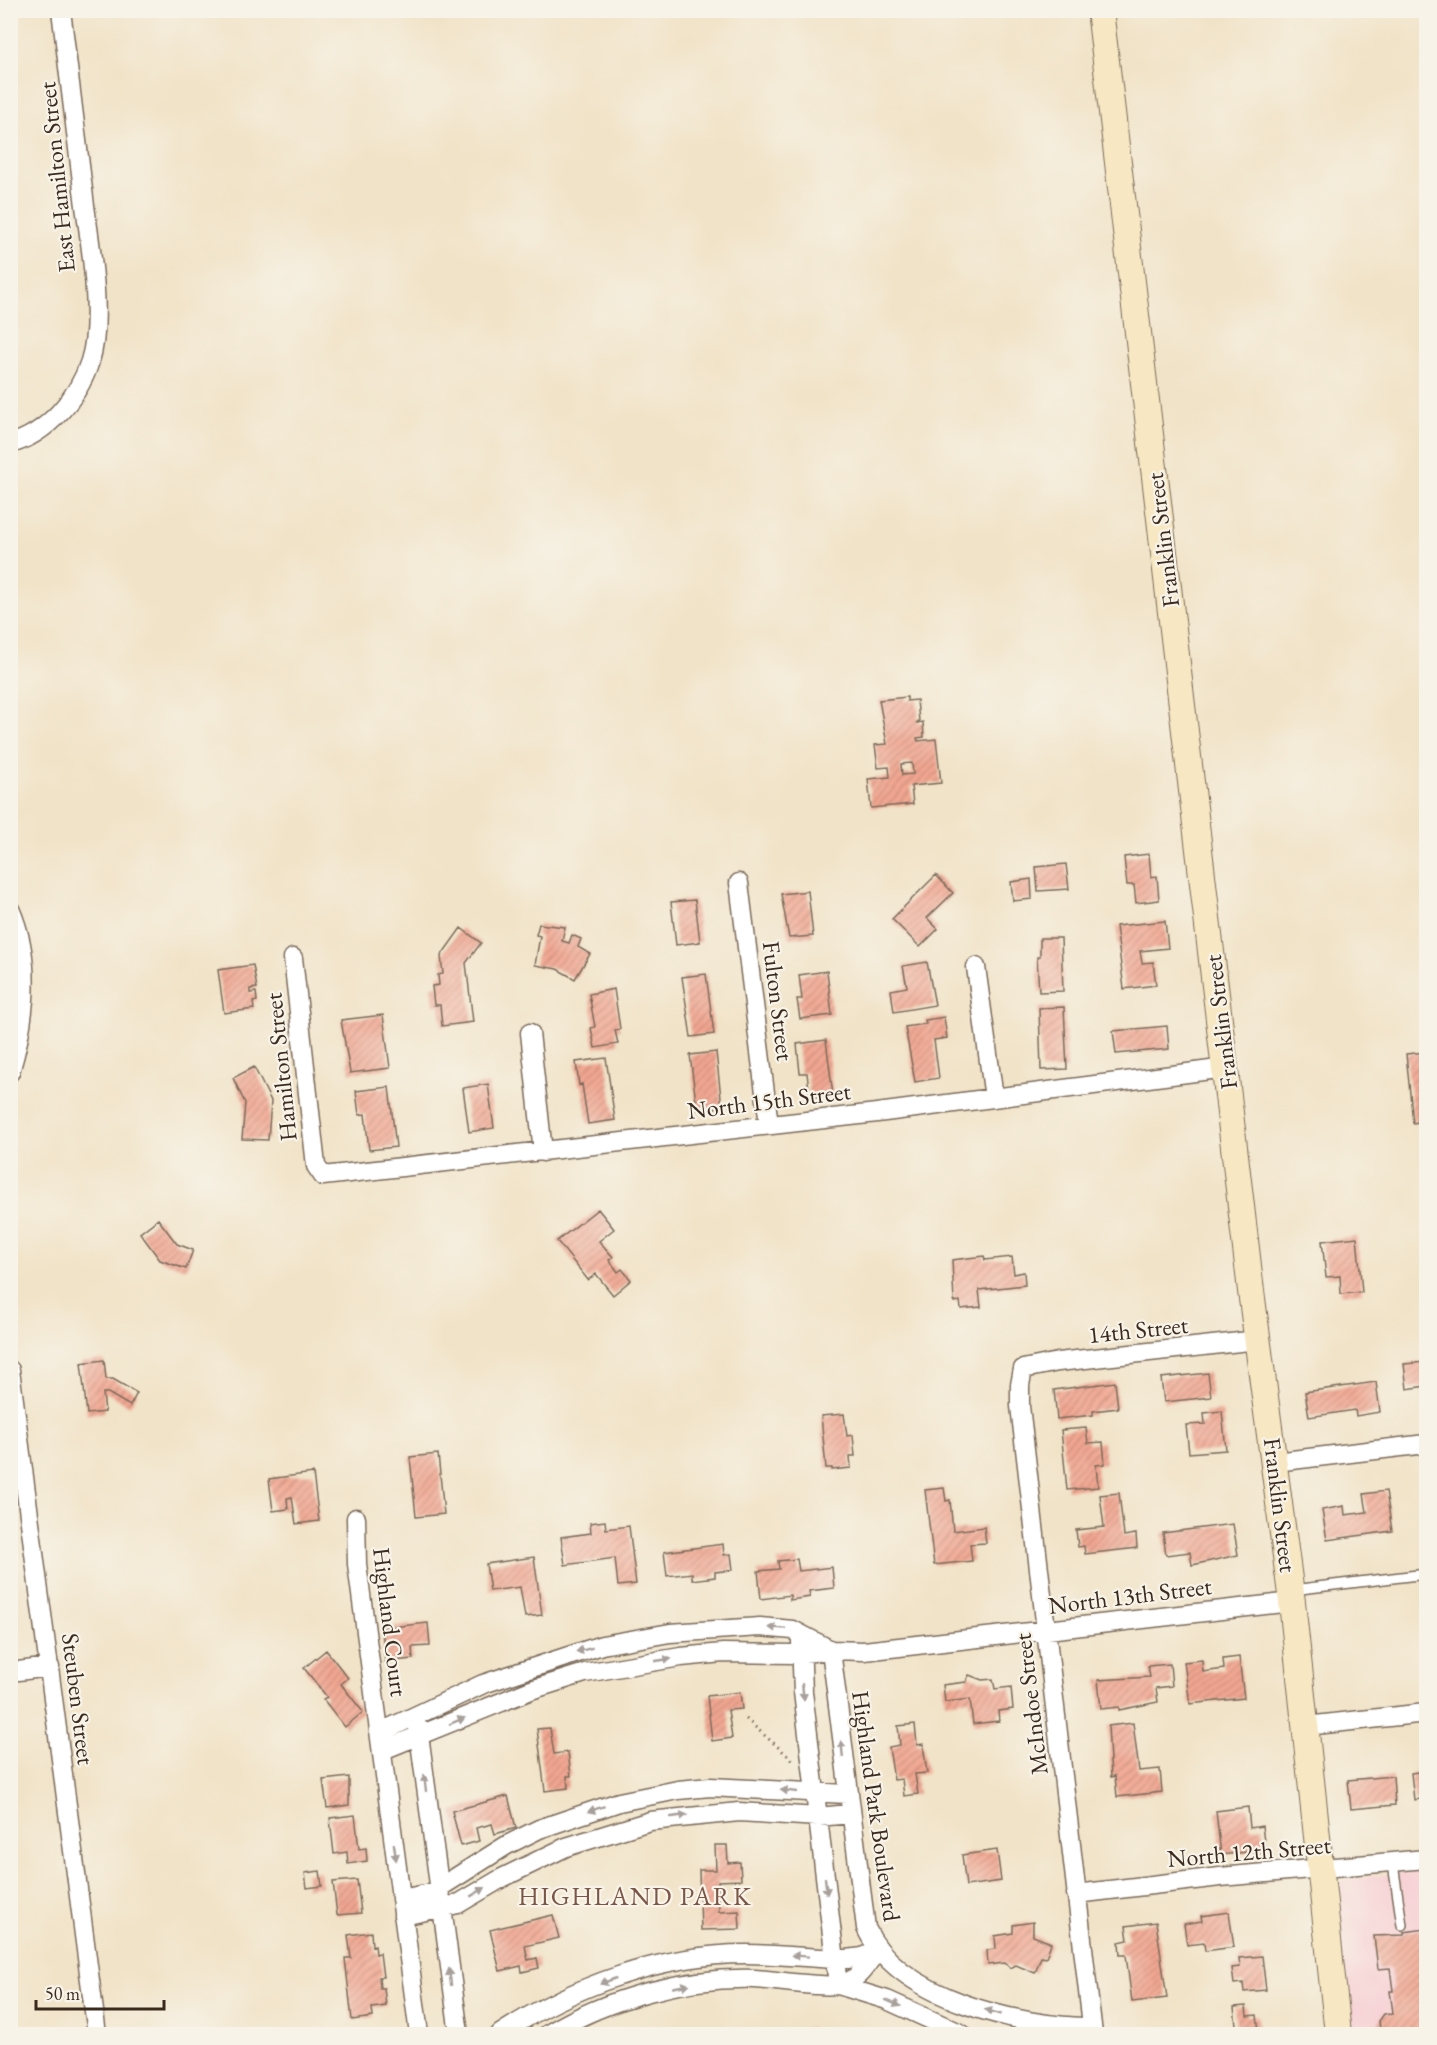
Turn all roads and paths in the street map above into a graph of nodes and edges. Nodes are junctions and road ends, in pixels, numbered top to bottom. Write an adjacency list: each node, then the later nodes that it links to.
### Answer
1 (62, 10): 3 (street, East Hamilton Street)
2 (1100, 10): 9 (street, Franklin Street)
3 (10, 444)
4 (739, 883): 12 (street, Fulton Street)
5 (10, 909): 10 (street)
6 (293, 958): 14 (street, Hamilton Street)
7 (976, 966): 11 (street)
8 (530, 1033): 13 (street)
9 (1226, 1068): 11 (street, North 15th Street); 15 (street, Franklin Street)
10 (10, 1072)
11 (994, 1098): 12 (street, North 15th Street)
12 (770, 1125): 13 (street, North 15th Street)
13 (543, 1152): 14 (street, North 15th Street)
14 (319, 1171)
15 (1258, 1340): 16 (street, 14th Street); 19 (street, Franklin Street)
16 (1023, 1369): 23 (street, McIndoe Street)
17 (10, 1370): 27 (street, Steuben Street)
18 (1426, 1444): 19 (street)
19 (1275, 1462): 22 (street, Franklin Street)
20 (356, 1518): 33 (street, Highland Court)
21 (1426, 1575): 22 (lane)
22 (1291, 1596): 23 (street, North 13th Street); 32 (street, Franklin Street)
23 (1047, 1630): 25 (street, North 13th Street); 45 (street, McIndoe Street)
24 (803, 1634): 25 (street); 26 (street); 30 (street, one-way to 30)
25 (831, 1650): 26 (street); 38 (street, Highland Park Boulevard, one-way to 25)
26 (800, 1654): 34 (street, one-way to 26); 36 (street, one-way to 36)
27 (50, 1667): 28 (street); 53 (street, Steuben Street)
28 (10, 1672)
29 (1426, 1713): 32 (street)
30 (414, 1717): 33 (street); 34 (street)
31 (746, 1719): 36 (path)
32 (1306, 1726): 43 (street, Franklin Street)
33 (381, 1732): 35 (street)
34 (420, 1737): 35 (street); 44 (street, one-way to 34)
35 (383, 1750): 46 (street, one-way to 46)
36 (812, 1766): 37 (street)
37 (815, 1793): 38 (street); 40 (street); 44 (street, one-way to 44)
38 (847, 1794): 39 (street, Highland Park Boulevard)
39 (849, 1814): 40 (street); 49 (street, Highland Park Boulevard)
40 (818, 1817): 47 (street, one-way to 40); 50 (street, one-way to 50)
41 (1426, 1859): 42 (street, North 12th Street)
42 (1393, 1864): 43 (street, North 12th Street); 48 (lane)
43 (1320, 1867): 45 (street, North 12th Street); 59 (street, Franklin Street)
44 (438, 1889): 46 (street); 47 (street)
45 (1077, 1894): 52 (street, McIndoe Street)
46 (402, 1907): 47 (street); 54 (street)
47 (441, 1909): 55 (street, one-way to 47)
48 (1402, 1925)
49 (878, 1949): 50 (street); 51 (street); 52 (street, Highland Park Boulevard, one-way to 49)
50 (835, 1959): 51 (street); 56 (street, one-way to 56)
51 (838, 1985): 57 (street, one-way to 51); 58 (street, one-way to 58)
52 (1093, 2031)
53 (97, 2034)
54 (419, 2034)
55 (459, 2034)
56 (500, 2034)
57 (548, 2034)
58 (962, 2034)
59 (1338, 2034)

